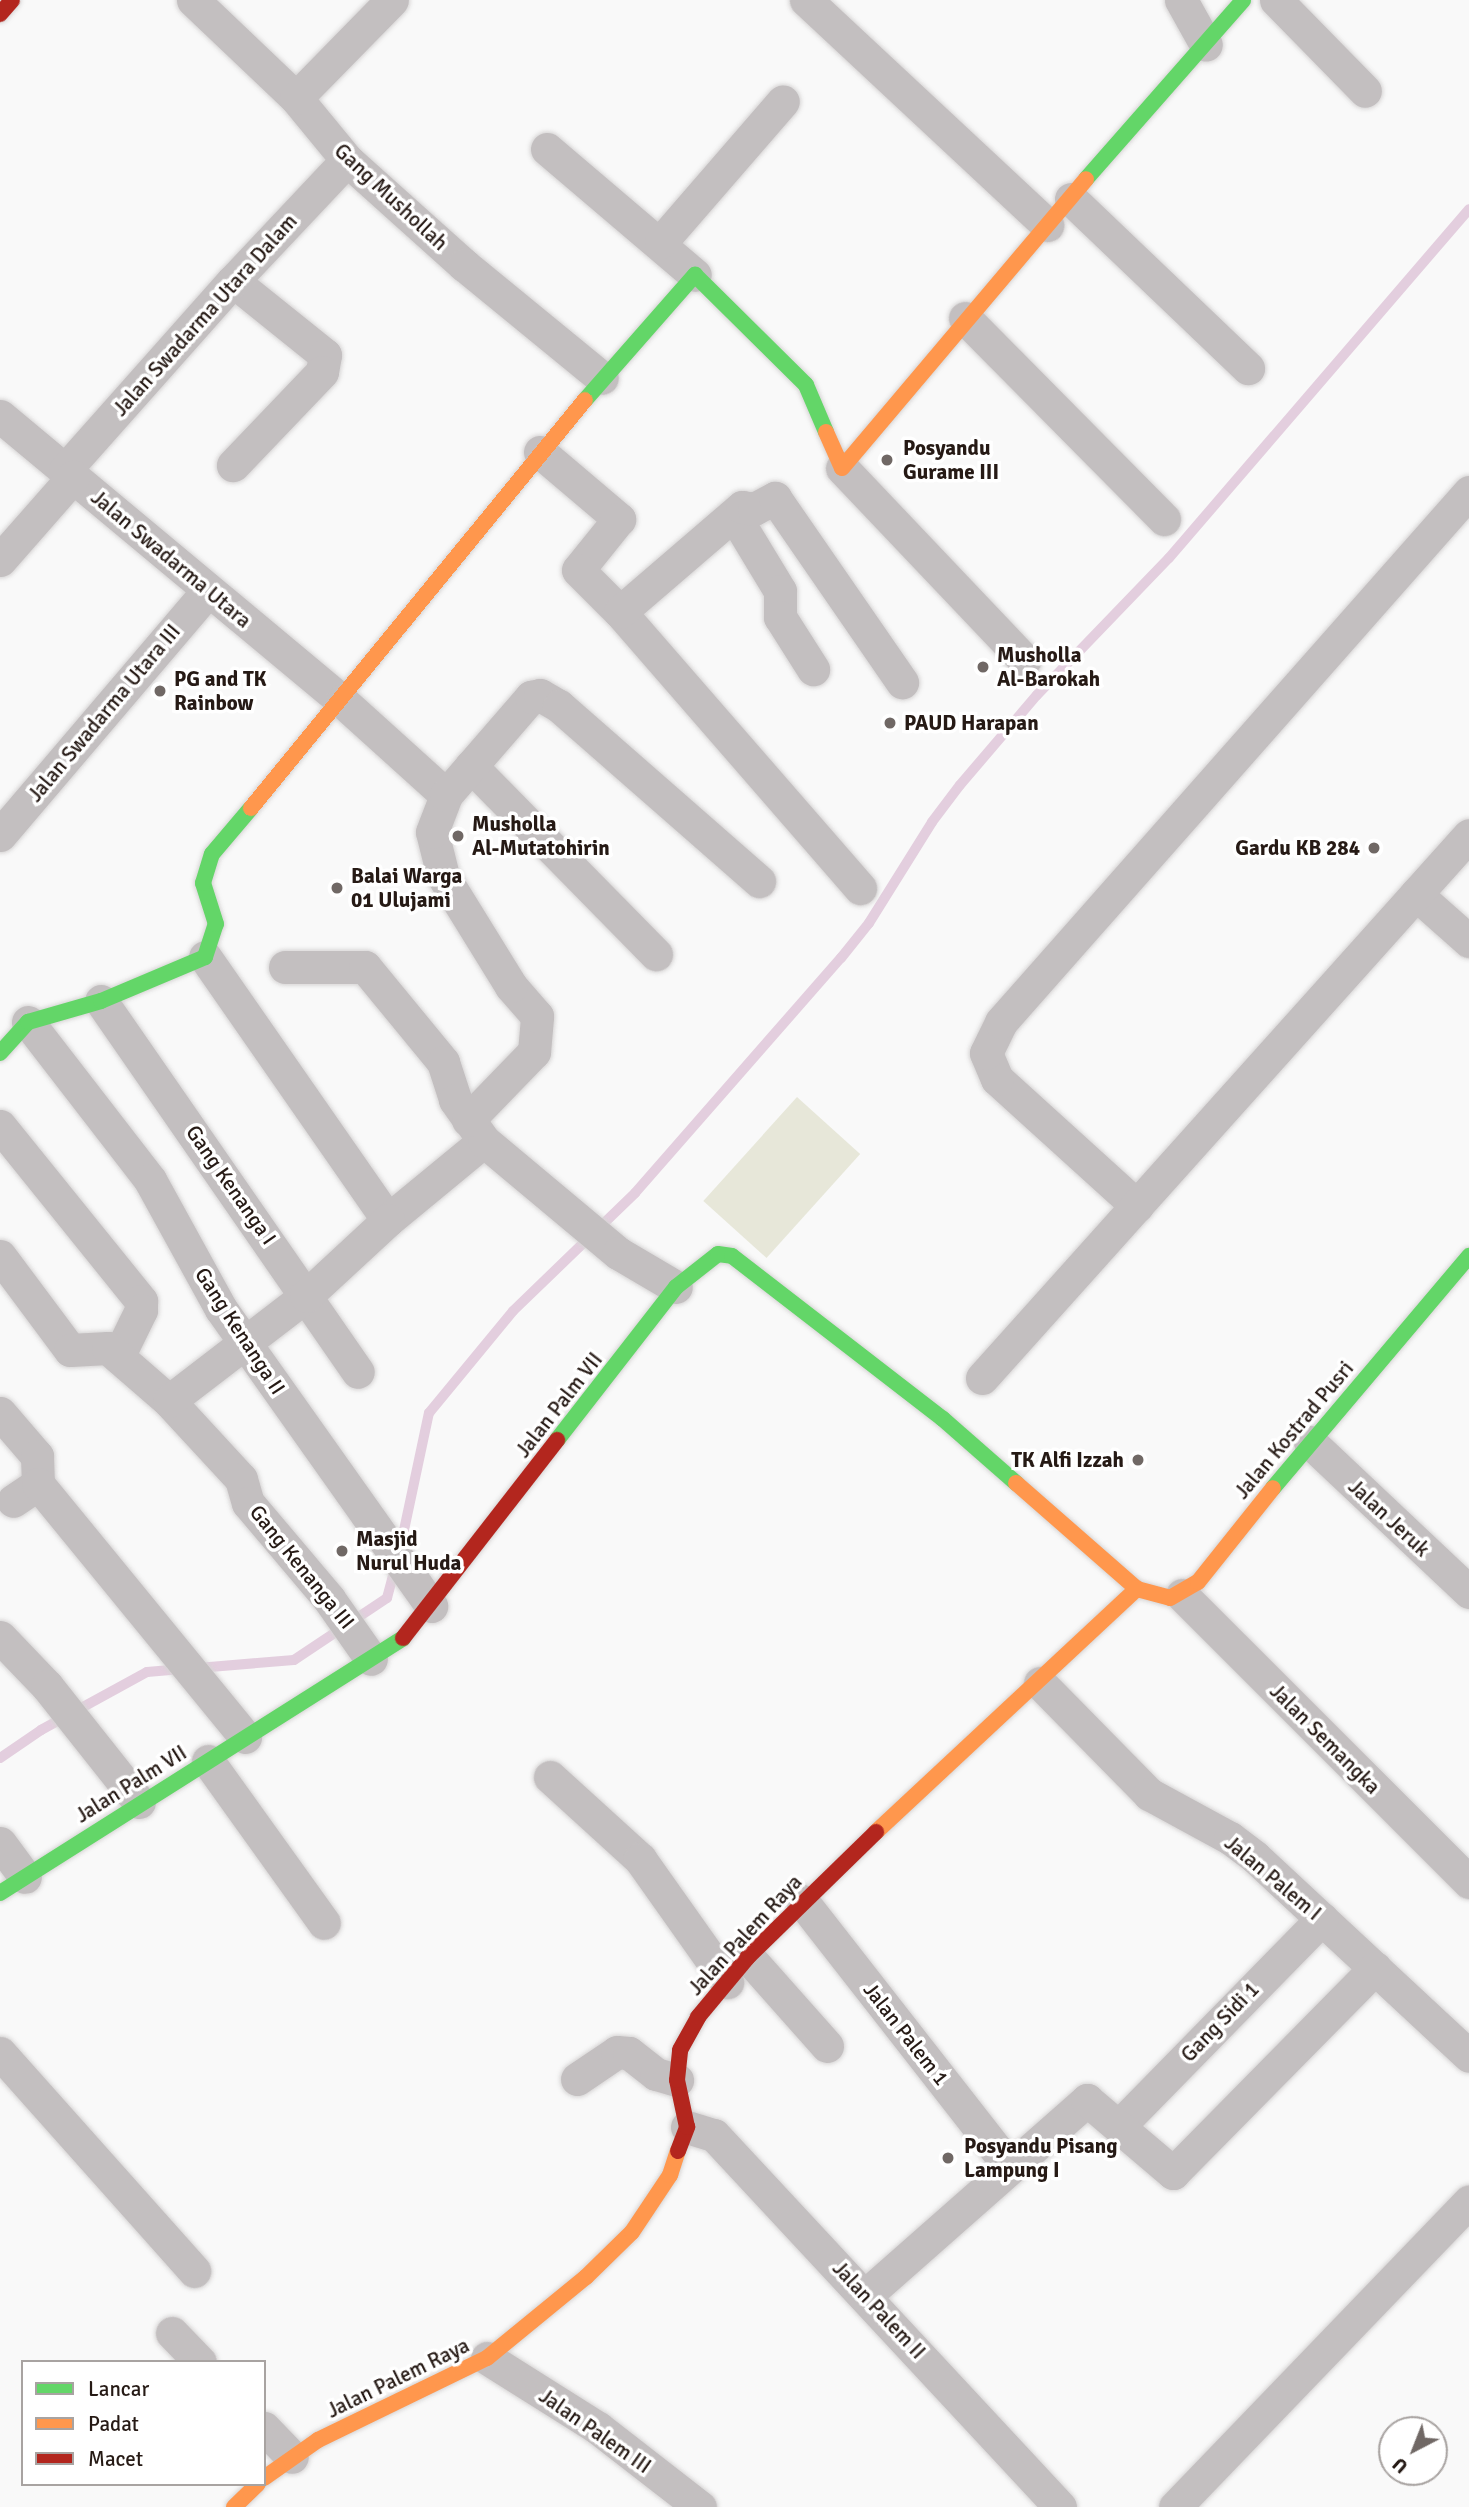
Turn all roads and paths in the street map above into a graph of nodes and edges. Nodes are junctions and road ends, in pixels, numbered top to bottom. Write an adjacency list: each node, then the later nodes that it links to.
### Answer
1 (12, 0): 8 (street)
2 (193, 0): 11 (street, Gang Mushollah)
3 (392, 0): 11 (street)
4 (806, 0): 16 (street)
5 (1181, 0): 9 (street)
6 (1243, 0): 9 (street)
7 (1276, 0): 10 (street)
8 (0, 14)
9 (1206, 45): 15 (street)
10 (1365, 91)
11 (296, 99): 14 (street, Gang Mushollah)
12 (783, 102): 17 (street)
13 (547, 149): 17 (street)
14 (347, 160): 19 (street, Jalan Swadarma Utara Dalam); 22 (street, Gang Mushollah)
15 (1071, 199): 16 (street); 21 (street)
16 (1047, 225): 20 (street)
17 (661, 242): 18 (street)
18 (695, 275): 22 (street); 26 (street)
19 (233, 281): 25 (street); 27 (street, Jalan Swadarma Utara Dalam)
20 (965, 318): 26 (street); 30 (street)
21 (1248, 368)
22 (602, 378): 24 (street)
23 (0, 416): 27 (street, Jalan Swadarma Utara)
24 (540, 452): 33 (street); 37 (street)
25 (233, 465)
26 (842, 468): 34 (street)
27 (69, 474): 31 (street, Jalan Swadarma Utara Dalam); 32 (street, Jalan Swadarma Utara)
28 (1469, 492): 54 (street)
29 (734, 515): 33 (street); 35 (street); 36 (street)
30 (1164, 519)
31 (0, 561)
32 (208, 591): 37 (street, Jalan Swadarma Utara); 40 (street, Jalan Swadarma Utara III)
33 (621, 612): 43 (street)
34 (1024, 660)
35 (813, 669)
36 (902, 682)
37 (342, 701): 39 (street, Jalan Swadarma Utara); 47 (street)
38 (471, 766): 39 (street); 42 (street); 46 (street)
39 (446, 795): 53 (street)
40 (0, 835)
41 (1469, 835): 44 (street)
42 (759, 881)
43 (860, 888)
44 (1416, 894): 45 (street); 54 (street)
45 (1469, 942)
46 (656, 954)
47 (205, 957): 49 (street); 55 (street)
48 (285, 967): 53 (street)
49 (101, 1001): 50 (street); 59 (street, Gang Kenanga I)
50 (28, 1022): 51 (street); 60 (street, Gang Kenanga II)
51 (0, 1053)
52 (0, 1126): 61 (street)
53 (476, 1130): 55 (street); 58 (street)
54 (1137, 1206): 63 (street)
55 (388, 1220): 59 (street)
56 (0, 1256): 61 (street, Gang Kenanga III)
57 (1469, 1256): 66 (street, Jalan Kostrad Pusri)
58 (676, 1287): 67 (street, Jalan Palm VII); 70 (street, Jalan Palm VII)
59 (306, 1296): 60 (street); 62 (street, Gang Kenanga I)
60 (243, 1341): 64 (street); 70 (street, Gang Kenanga II)
61 (118, 1357): 64 (street, Gang Kenanga III)
62 (358, 1372)
63 (982, 1378)
64 (169, 1401): 72 (street, Gang Kenanga III)
65 (0, 1413): 74 (street)
66 (1310, 1442): 68 (street, Jalan Jeruk); 69 (street, Jalan Kostrad Pusri)
67 (1137, 1589): 69 (street); 73 (street, Jalan Palem Raya)
68 (1469, 1592)
69 (1182, 1595): 79 (street, Jalan Semangka)
70 (425, 1598): 72 (street, Jalan Palm VII)
71 (0, 1637): 77 (street)
72 (366, 1650): 74 (street, Jalan Palm VII)
73 (1040, 1683): 81 (street, Jalan Palem Raya); 82 (street, Jalan Palem I)
74 (245, 1737): 75 (street, Jalan Palm VII)
75 (208, 1761): 77 (street, Jalan Palm VII); 83 (street)
76 (550, 1777): 86 (street)
77 (139, 1802): 80 (street, Jalan Palm VII)
78 (0, 1843): 80 (street)
79 (1469, 1882)
80 (12, 1885)
81 (802, 1901): 84 (street, Jalan Palem Raya); 94 (street, Jalan Palem 1)
82 (1322, 1919): 85 (street, Jalan Palem I); 92 (street, Gang Sidi 1)
83 (324, 1923)
84 (748, 1957): 86 (street, Jalan Palem Raya); 87 (street)
85 (1375, 1968): 89 (street, Jalan Palem I); 92 (street)
86 (727, 1982): 91 (street, Jalan Palem Raya)
87 (827, 2046)
88 (0, 2053): 96 (street)
89 (1469, 2056)
90 (577, 2079): 91 (street)
91 (677, 2081): 93 (street, Jalan Palem Raya)
92 (1119, 2126): 94 (street)
93 (687, 2127): 97 (street, Jalan Palem II); 99 (street, Jalan Palem Raya)
94 (1010, 2167): 97 (street)
95 (1469, 2201): 108 (street)
96 (194, 2271)
97 (866, 2295): 107 (street, Jalan Palem II)
98 (173, 2333): 100 (street)
99 (487, 2358): 102 (street, Jalan Palem Raya); 106 (street, Jalan Palem III)
100 (198, 2360)
101 (266, 2430): 102 (street)
102 (292, 2457): 103 (street, Jalan Palem Raya)
103 (266, 2476)
104 (256, 2486): 105 (street)
105 (234, 2507)
106 (700, 2507)
107 (1060, 2507)
108 (1175, 2507)

